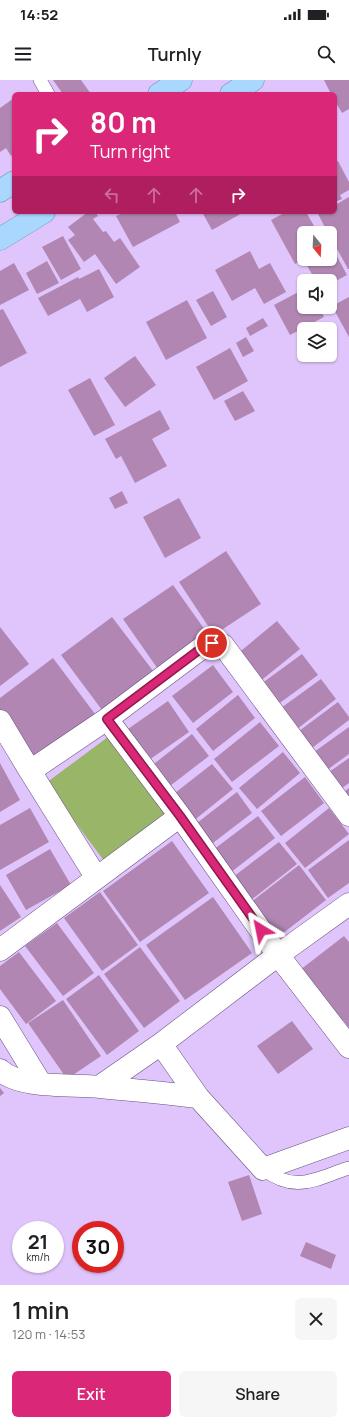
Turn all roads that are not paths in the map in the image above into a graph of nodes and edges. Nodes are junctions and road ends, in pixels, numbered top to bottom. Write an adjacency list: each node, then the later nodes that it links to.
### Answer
1 (40, 80): 4 (lane)
2 (181, 80): 5 (highway)
3 (253, 80): 6 (highway)
4 (47, 92)
5 (162, 92)
6 (233, 92)
7 (41, 214): 8 (highway)
8 (0, 239)
9 (107, 719): 11 (street); 12 (street); 13 (street)
10 (0, 721): 11 (street)
11 (30, 771): 14 (street)
12 (349, 815)
13 (180, 816): 14 (street); 17 (street)
14 (96, 878): 16 (street)
15 (349, 904): 17 (street)
16 (0, 950)
17 (278, 955): 19 (street); 20 (street)
18 (0, 1017): 22 (street)
19 (161, 1044): 23 (street); 24 (street)
20 (349, 1047)
21 (0, 1070): 22 (street)
22 (41, 1084): 23 (street)
23 (99, 1087): 24 (street)
24 (198, 1097): 27 (street)
25 (349, 1138): 27 (street)
26 (349, 1168): 27 (lane)
27 (263, 1169)

